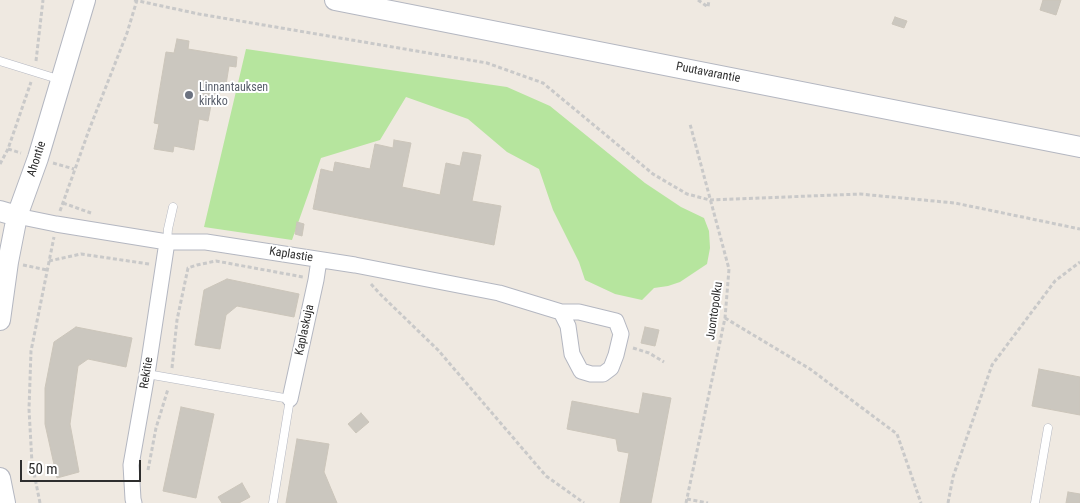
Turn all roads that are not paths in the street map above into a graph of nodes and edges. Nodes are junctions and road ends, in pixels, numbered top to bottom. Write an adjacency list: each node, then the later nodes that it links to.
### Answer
1 (85, 0): 4 (main road, Ahontie)
2 (335, 0): 5 (main road, Puutavarantie)
3 (0, 61): 4 (lane)
4 (61, 80): 7 (main road, Ahontie)
5 (1080, 147)
6 (173, 207): 8 (lane)
7 (9, 214): 8 (street, Kaplastie); 11 (main road, Ahontie)
8 (168, 242): 9 (street, Kaplastie); 12 (street, Rekitie)
9 (319, 260): 10 (street, Kaplastie); 13 (street, Kaplaskuja)
10 (561, 312): 10 (street, Kaplastie)
11 (0, 320)
12 (147, 374): 13 (lane); 17 (street, Rekitie)
13 (290, 399): 18 (lane)
14 (1048, 428): 19 (lane)
15 (0, 478): 16 (main road)
16 (5, 503)
17 (134, 503)
18 (273, 503)
19 (1035, 503)

